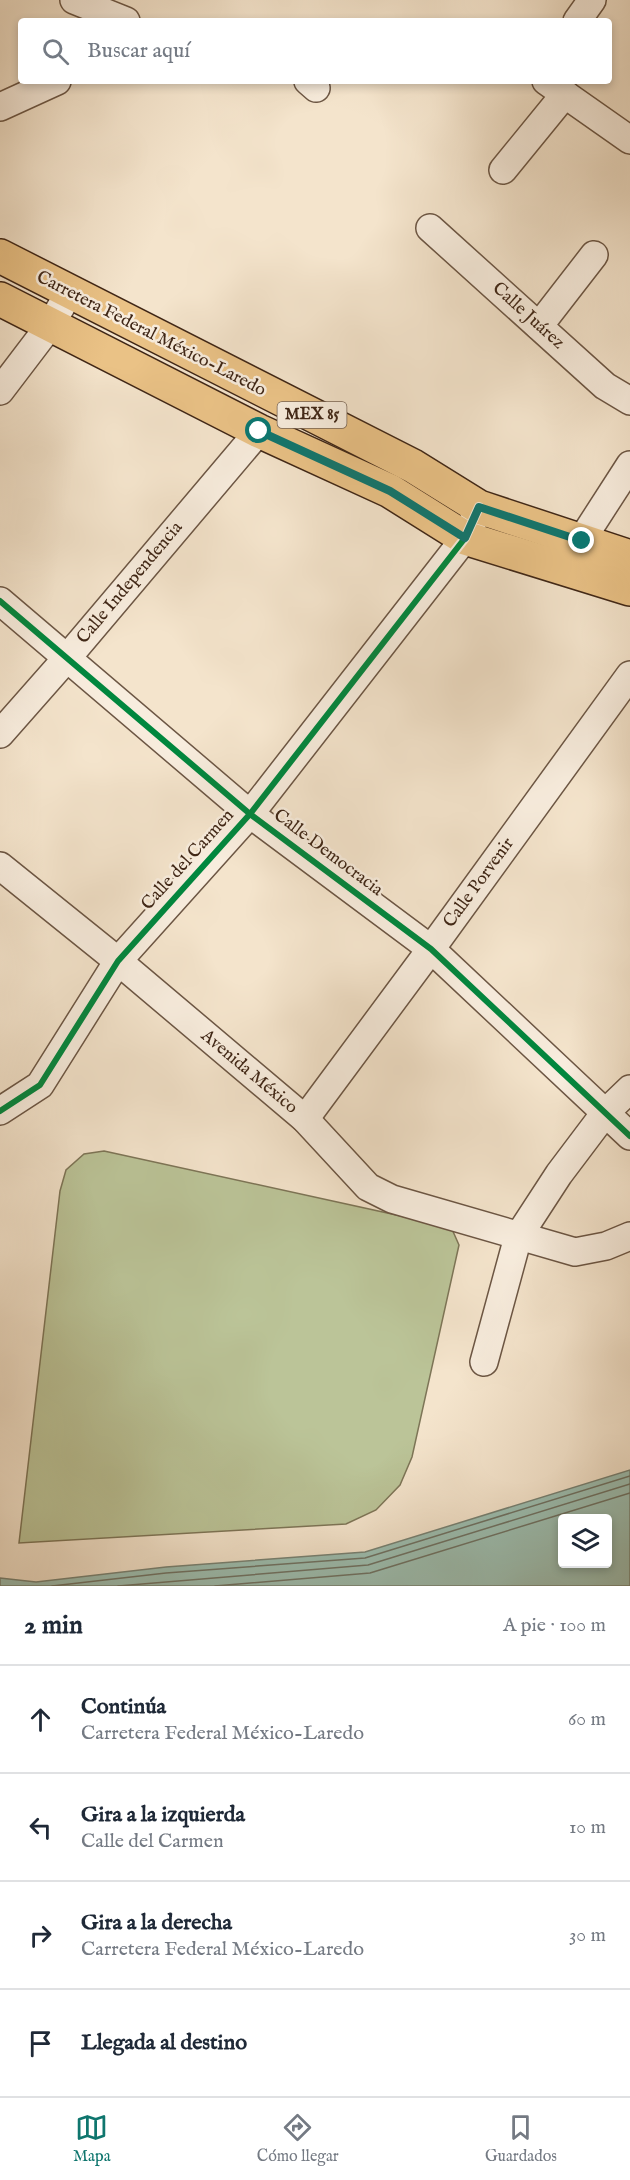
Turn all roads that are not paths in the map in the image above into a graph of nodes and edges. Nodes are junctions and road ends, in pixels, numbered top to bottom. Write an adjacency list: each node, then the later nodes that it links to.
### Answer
1 (74, 0): 3 (street)
2 (592, 0): 4 (street)
3 (119, 18)
4 (579, 18)
5 (50, 84): 7 (street)
6 (555, 88): 8 (street); 9 (street)
7 (0, 107)
8 (630, 140)
9 (503, 170)
10 (430, 228): 16 (street, Calle Juárez)
11 (594, 255): 16 (street)
12 (0, 256): 13 (main road, Carretera Federal México-Laredo / MEX 85)
13 (69, 292): 15 (street); 21 (main road, Carretera Federal México-Laredo / MEX 85)
14 (0, 299): 15 (main road, Carretera Federal México-Laredo / MEX 85)
15 (51, 324): 17 (street); 19 (main road, Carretera Federal México-Laredo / MEX 85)
16 (539, 326): 18 (street, Calle Juárez)
17 (0, 391)
18 (630, 401)
19 (259, 431): 22 (main road, Carretera Federal México-Laredo / MEX 85); 27 (street, Calle Independencia)
20 (630, 465): 23 (street)
21 (479, 507): 22 (street, Calle del Carmen); 23 (main road, Carretera Federal México-Laredo / MEX 85)
22 (465, 538): 25 (main road, Carretera Federal México-Laredo / MEX 85); 30 (street, Calle del Carmen)
23 (582, 541): 24 (main road, Carretera Federal México-Laredo / MEX 85)
24 (630, 557)
25 (630, 589)
26 (0, 601): 27 (street, Calle Democracia)
27 (67, 658): 29 (street, Calle Independencia); 30 (street, Calle Democracia)
28 (630, 675): 32 (street, Calle Porvenir)
29 (0, 734)
30 (250, 814): 32 (street, Calle Democracia); 33 (street, Calle del Carmen)
31 (0, 866): 33 (street, Avenida México)
32 (431, 949): 36 (street, Calle Democracia); 37 (street, Calle Porvenir)
33 (118, 961): 35 (street, Calle del Carmen); 37 (street, Avenida México)
34 (630, 1089): 36 (street)
35 (0, 1111)
36 (605, 1113): 38 (street, Calle Democracia); 40 (street)
37 (305, 1119): 40 (street, Avenida México)
38 (630, 1136)
39 (630, 1236): 40 (street, Avenida México)
40 (518, 1237): 41 (street)
41 (484, 1362)

